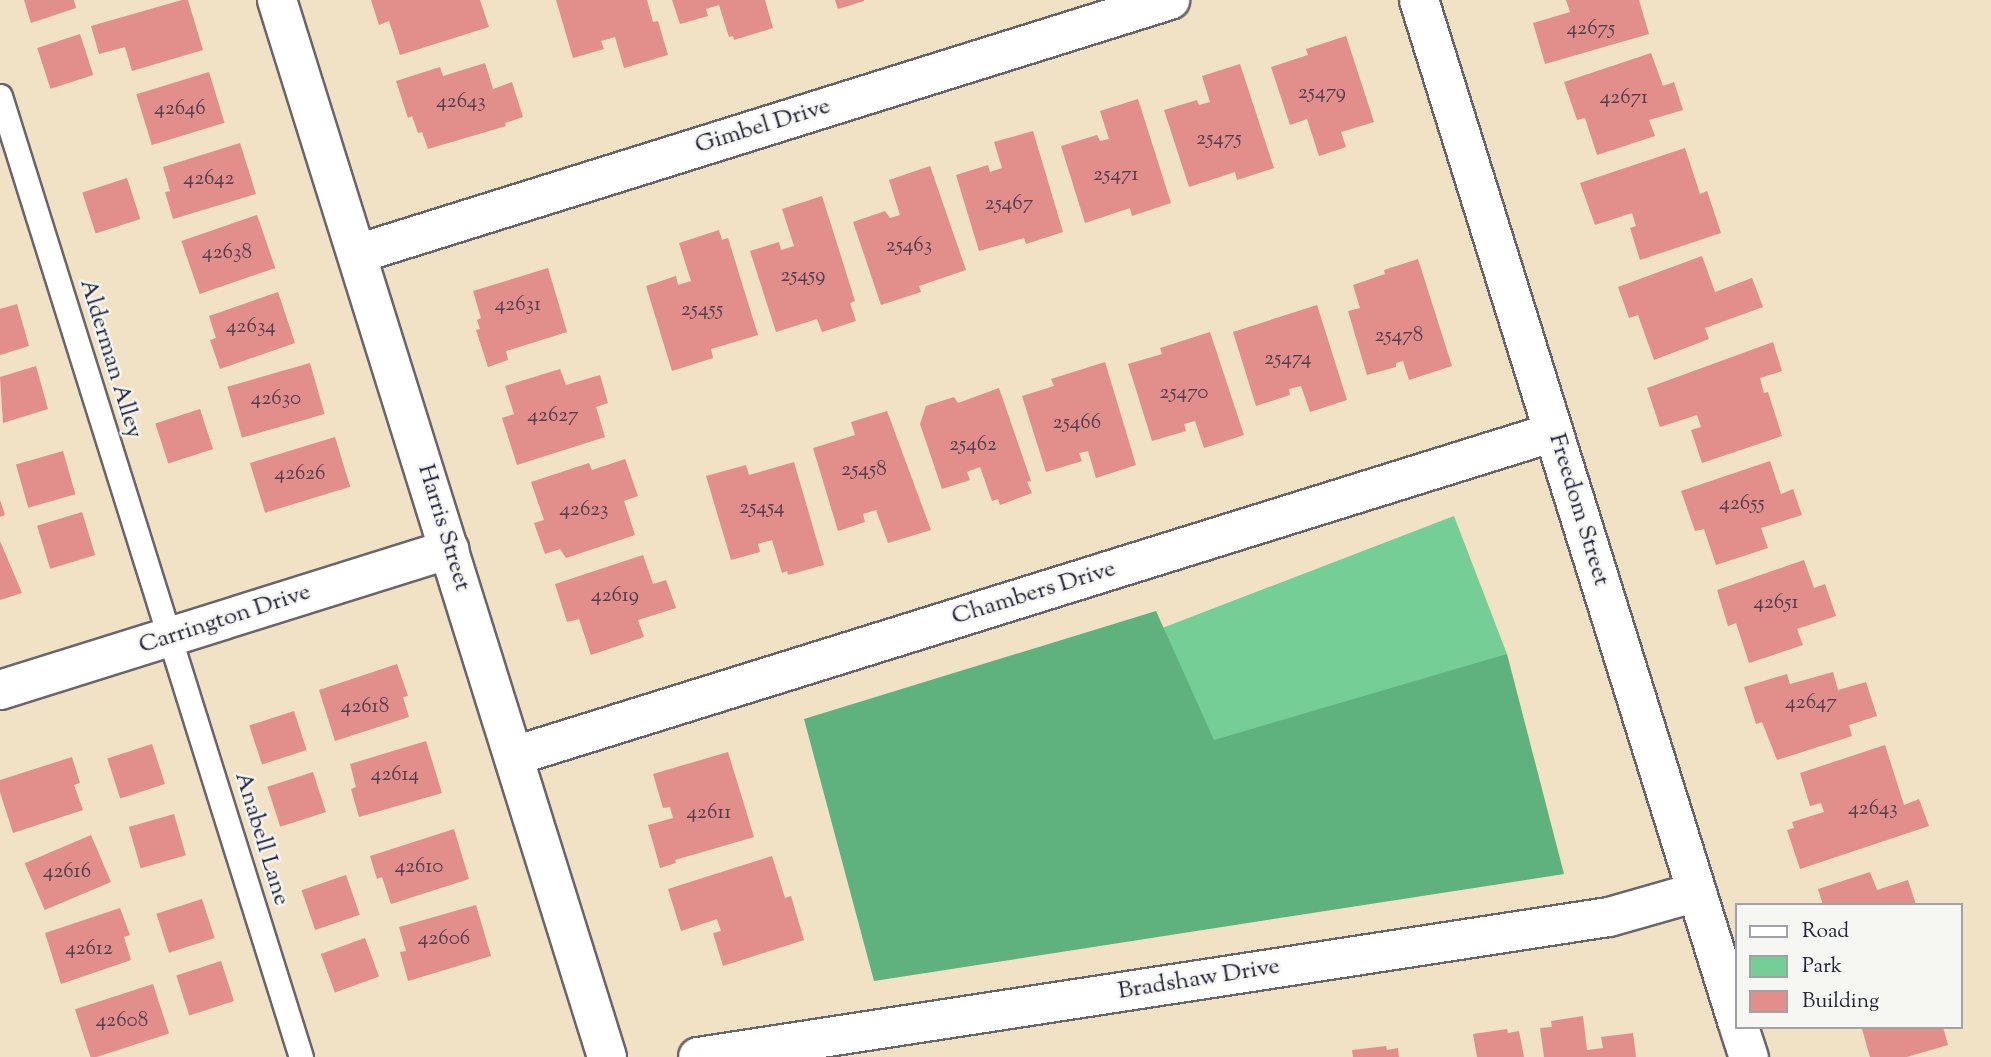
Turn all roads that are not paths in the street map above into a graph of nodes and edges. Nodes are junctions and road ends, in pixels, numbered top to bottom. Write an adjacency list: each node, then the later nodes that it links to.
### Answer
1 (277, 0): 5 (street, Harris Street)
2 (1170, 0): 5 (street, Gimbel Drive)
3 (1419, 0): 6 (street, Freedom Street)
4 (0, 96): 8 (lane, Alderman Alley)
5 (357, 254): 7 (street, Harris Street)
6 (1554, 432): 10 (street, Chambers Drive); 11 (street, Freedom Street)
7 (449, 549): 8 (street, Carrington Drive); 10 (street, Harris Street)
8 (170, 637): 9 (street, Carrington Drive); 14 (lane, Anabell Lane)
9 (0, 690)
10 (514, 756): 15 (street, Harris Street)
11 (1697, 891): 12 (street, Freedom Street); 16 (street, Bradshaw Drive)
12 (1736, 1018)
13 (1740, 1029): 17 (street)
14 (301, 1057)
15 (607, 1057)
16 (698, 1057)
17 (1749, 1057)

